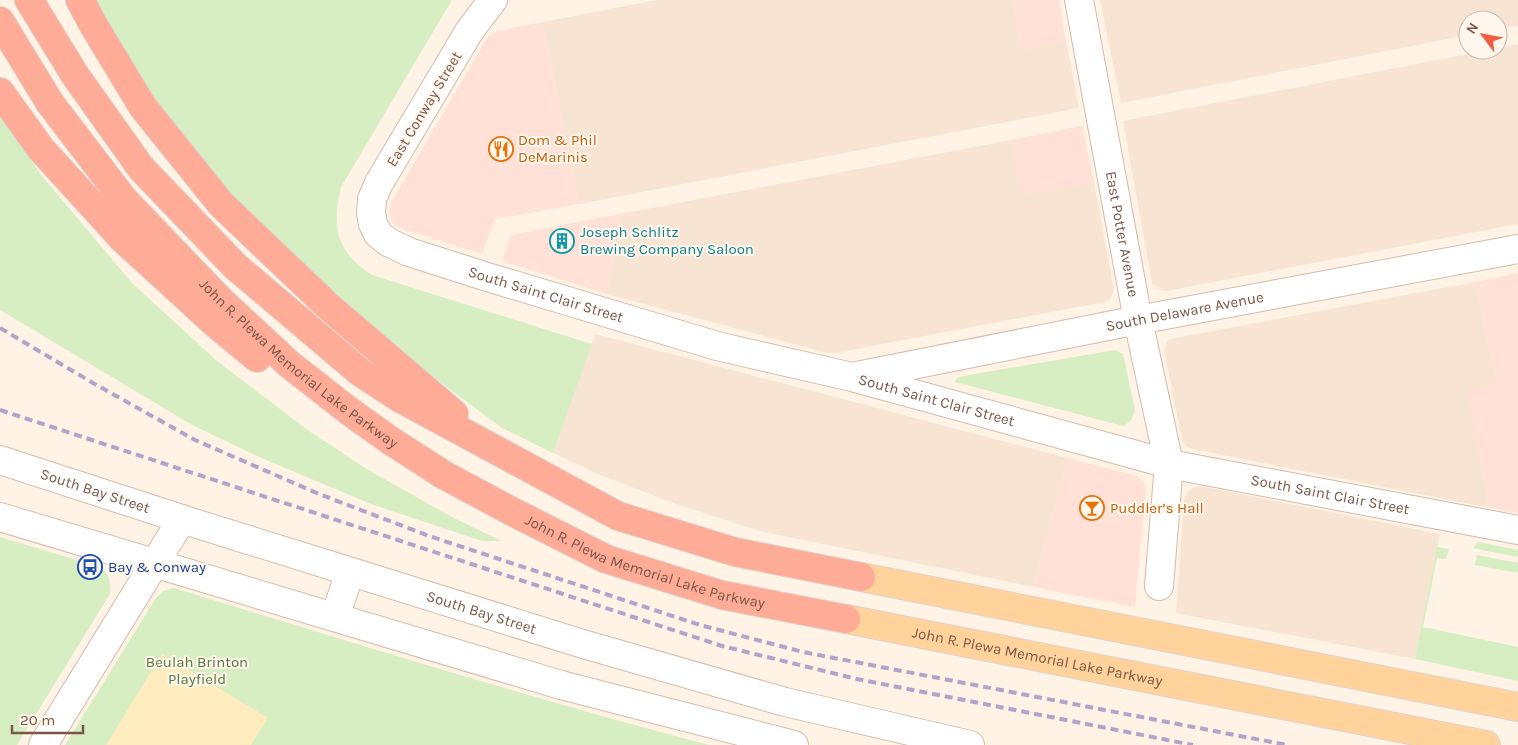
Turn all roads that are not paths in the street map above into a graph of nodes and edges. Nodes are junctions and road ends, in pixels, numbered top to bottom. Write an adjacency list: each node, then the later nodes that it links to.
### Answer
1 (29, 0): 12 (highway)
2 (80, 0): 12 (highway)
3 (493, 0): 7 (street, East Conway Street)
4 (1079, 0): 9 (street, East Potter Avenue)
5 (0, 21): 11 (highway, John R. Plewa Memorial Lake Parkway)
6 (0, 92): 11 (highway)
7 (373, 224): 10 (street, South Saint Clair Street)
8 (1518, 248): 9 (street, South Delaware Avenue)
9 (1138, 320): 10 (street, South Delaware Avenue); 14 (street, East Potter Avenue)
10 (852, 377): 14 (street, South Saint Clair Street)
11 (349, 412): 23 (highway, John R. Plewa Memorial Lake Parkway)
12 (495, 449): 20 (highway)
13 (0, 460): 16 (street, South Bay Street)
14 (1169, 464): 17 (street, South Saint Clair Street); 21 (street, East Potter Avenue)
15 (0, 517): 18 (street)
16 (182, 519): 18 (street); 19 (street, South Bay Street)
17 (1518, 530)
18 (156, 562): 22 (street); 27 (street)
19 (350, 572): 22 (street); 24 (street, South Bay Street)
20 (861, 577): 25 (main road)
21 (1159, 586)
22 (335, 617): 26 (street)
23 (846, 619): 29 (main road, John R. Plewa Memorial Lake Parkway)
24 (785, 702): 26 (street); 28 (street, South Bay Street)
25 (1518, 708)
26 (785, 743)
27 (43, 745)
28 (970, 745)
29 (1486, 745)

